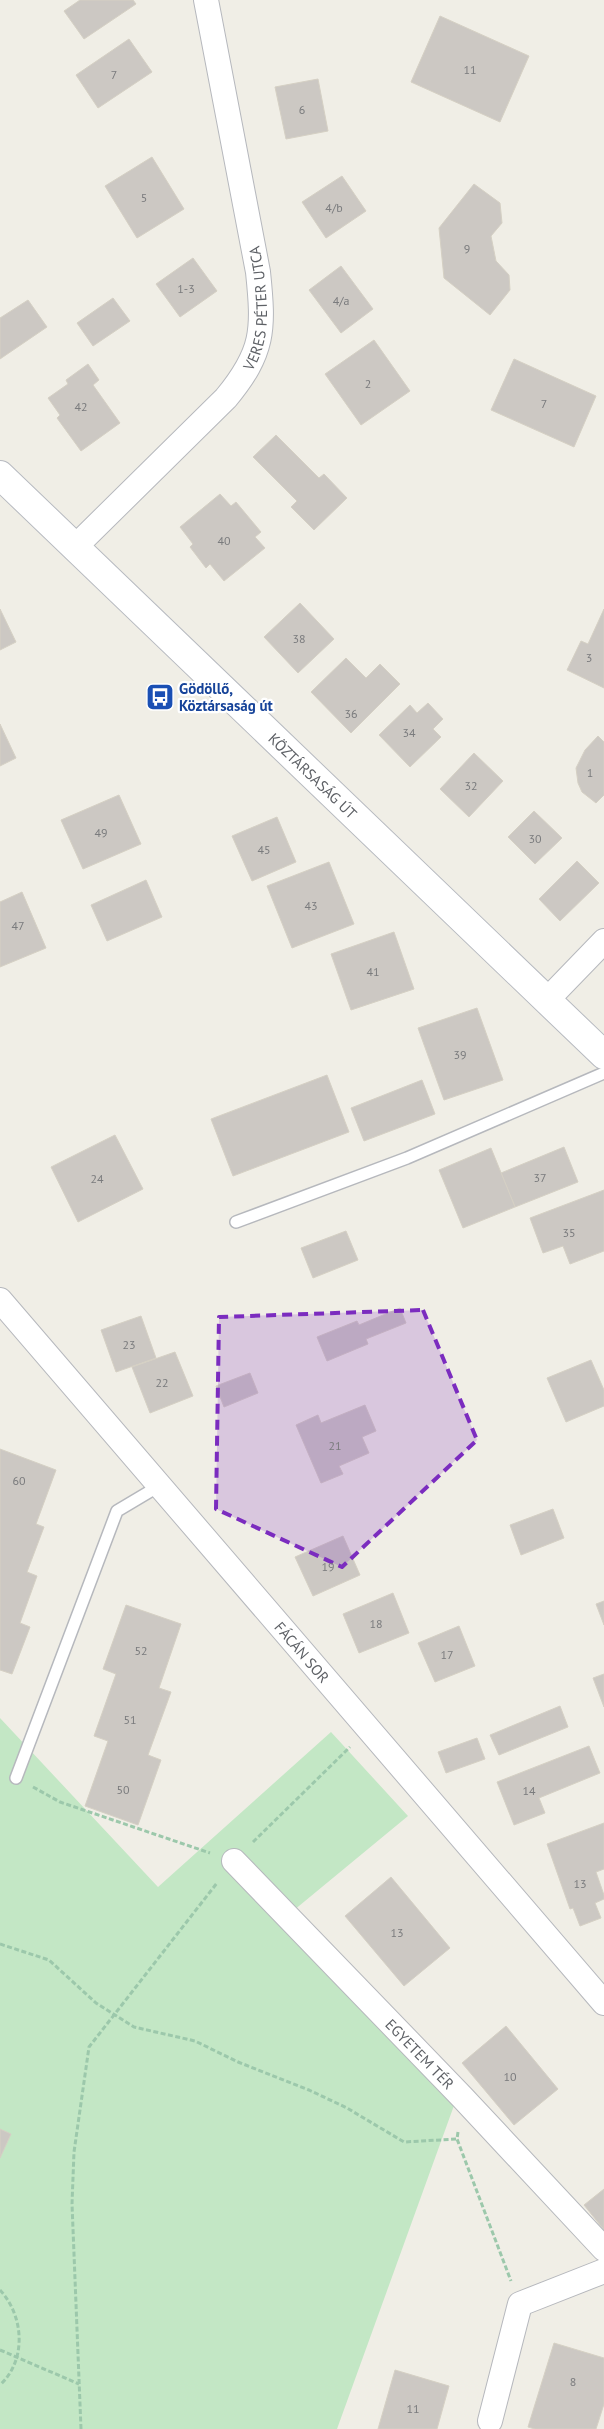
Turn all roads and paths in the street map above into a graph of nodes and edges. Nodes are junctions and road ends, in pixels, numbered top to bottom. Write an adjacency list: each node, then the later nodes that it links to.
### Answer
1 (206, 0): 3 (street, VERES PÉTER UTCA)
2 (0, 475): 3 (main road, KÖZTÁRSASÁG ÚT)
3 (74, 548): 5 (main road, KÖZTÁRSASÁG ÚT)
4 (604, 941): 5 (street)
5 (548, 1000): 6 (main road, KÖZTÁRSASÁG ÚT)
6 (604, 1055)
7 (604, 1073): 8 (lane)
8 (236, 1222)
9 (0, 1300): 10 (street, FÁCÁN SOR)
10 (159, 1486): 11 (street, FÁCÁN SOR); 12 (lane)
11 (368, 1729): 13 (path); 15 (street, FÁCÁN SOR)
12 (16, 1778): 13 (path)
13 (234, 1861): 16 (path); 17 (street, EGYETEM TÉR)
14 (0, 1944): 16 (path)
15 (604, 2003)
16 (114, 2015): 20 (path); 23 (path)
17 (604, 2249)
18 (604, 2272): 20 (street)
19 (0, 2290): 22 (path)
20 (520, 2304): 25 (street)
21 (0, 2350): 22 (path)
22 (16, 2357): 23 (path); 24 (path)
23 (80, 2384): 26 (path)
24 (0, 2385)
25 (490, 2421)
26 (81, 2429)

